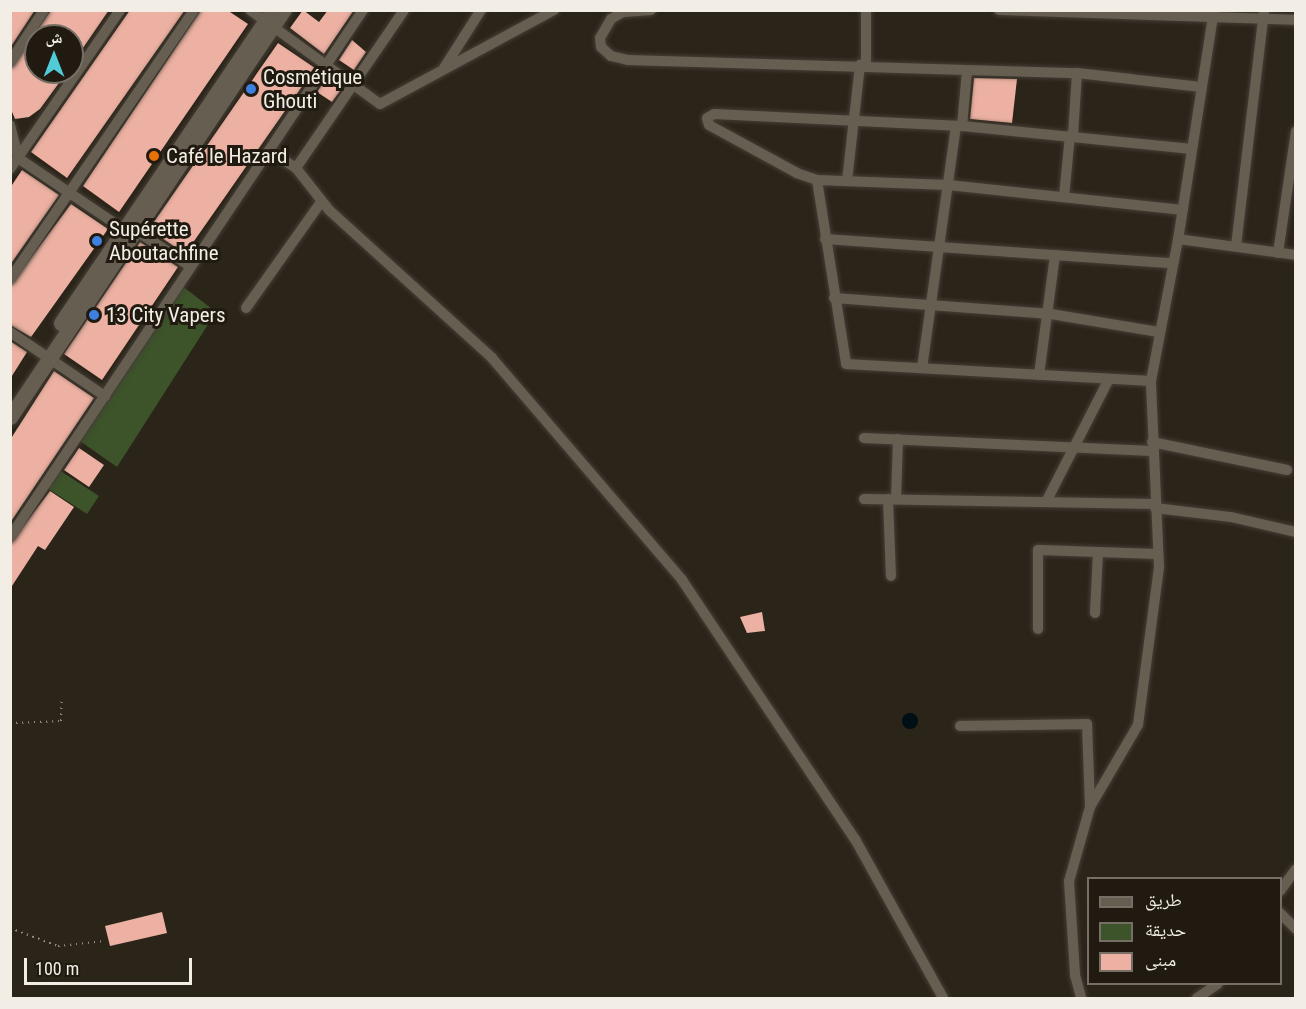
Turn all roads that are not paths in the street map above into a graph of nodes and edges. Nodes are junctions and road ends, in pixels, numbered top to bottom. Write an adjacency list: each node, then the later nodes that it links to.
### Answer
1 (44, 10): 20 (street)
2 (120, 10): 35 (street)
3 (194, 10): 41 (street)
4 (250, 10): 18 (street)
5 (284, 10): 18 (main road)
6 (363, 10): 22 (street)
7 (404, 10): 26 (street)
8 (482, 10): 23 (street)
9 (554, 10): 23 (street)
10 (651, 10): 21 (street)
11 (866, 10): 21 (street)
12 (999, 10): 13 (street)
13 (1089, 12): 14 (street)
14 (1132, 12): 16 (street)
15 (1213, 13): 16 (street); 17 (street); 27 (street)
16 (1194, 14)
17 (1263, 14): 19 (street); 48 (street)
18 (272, 20): 22 (street); 45 (main road)
19 (1296, 20)
20 (10, 62)
21 (863, 65): 24 (street); 28 (street)
22 (326, 66): 26 (street); 34 (street)
23 (443, 70): 26 (street)
24 (967, 71): 25 (street); 30 (street)
25 (1077, 74): 27 (street); 32 (street)
26 (353, 82): 36 (street)
27 (1201, 87): 33 (street)
28 (854, 120): 30 (street); 38 (street); 39 (street)
29 (10, 125): 35 (street)
30 (959, 126): 32 (street); 40 (street)
31 (1296, 131): 50 (street)
32 (1071, 135): 33 (street); 42 (street)
33 (1192, 149): 44 (street)
34 (269, 151): 36 (street); 54 (street)
35 (14, 158): 37 (street); 41 (street)
36 (296, 168): 43 (street)
37 (10, 169)
38 (818, 180): 39 (street); 46 (street)
39 (847, 181): 40 (street)
40 (948, 185): 42 (street); 49 (street)
41 (68, 193): 45 (street); 55 (street)
42 (1064, 197): 44 (street)
43 (321, 202): 58 (street); 93 (street)
44 (1183, 210): 47 (street)
45 (131, 231): 54 (street); 62 (main road)
46 (825, 239): 49 (street); 56 (street)
47 (1178, 239): 48 (street); 53 (street)
48 (1236, 246): 50 (street)
49 (939, 247): 51 (street); 57 (street)
50 (1278, 253): 52 (street)
51 (1054, 255): 53 (street); 59 (street)
52 (1296, 255)
53 (1171, 263): 61 (street)
54 (190, 266): 67 (street)
55 (10, 279)
56 (834, 298): 57 (street); 63 (street)
57 (931, 305): 59 (street); 63 (street)
58 (246, 308)
59 (1047, 314): 61 (street); 64 (street)
60 (10, 332): 62 (street)
61 (1159, 332): 66 (street)
62 (45, 354): 67 (street); 68 (main road); 69 (main road)
63 (922, 368): 64 (street)
64 (1039, 375): 65 (street)
65 (1109, 379): 66 (street); 73 (street)
66 (1151, 381): 72 (street)
67 (105, 396): 80 (street)
68 (10, 399)
69 (10, 417)
70 (864, 438): 71 (street)
71 (897, 439): 73 (street); 76 (street)
72 (1152, 446): 73 (street); 74 (street); 78 (street)
73 (1075, 447): 77 (street)
74 (1287, 470)
75 (864, 499): 76 (street)
76 (892, 499): 77 (street); 83 (street)
77 (1046, 502): 78 (street)
78 (1154, 506): 79 (street); 82 (street)
79 (1296, 532)
80 (10, 537)
81 (1098, 552): 82 (street); 84 (street); 85 (street)
82 (1158, 554): 87 (street)
83 (891, 576)
84 (1095, 613)
85 (1038, 629)
86 (960, 726): 87 (street)
87 (1090, 807): 94 (street)
88 (1296, 869): 89 (street)
89 (1282, 890)
90 (1282, 914): 91 (street)
91 (1296, 929)
92 (1217, 985): 95 (street)
93 (942, 999)
94 (1081, 999)
95 (1197, 999)

